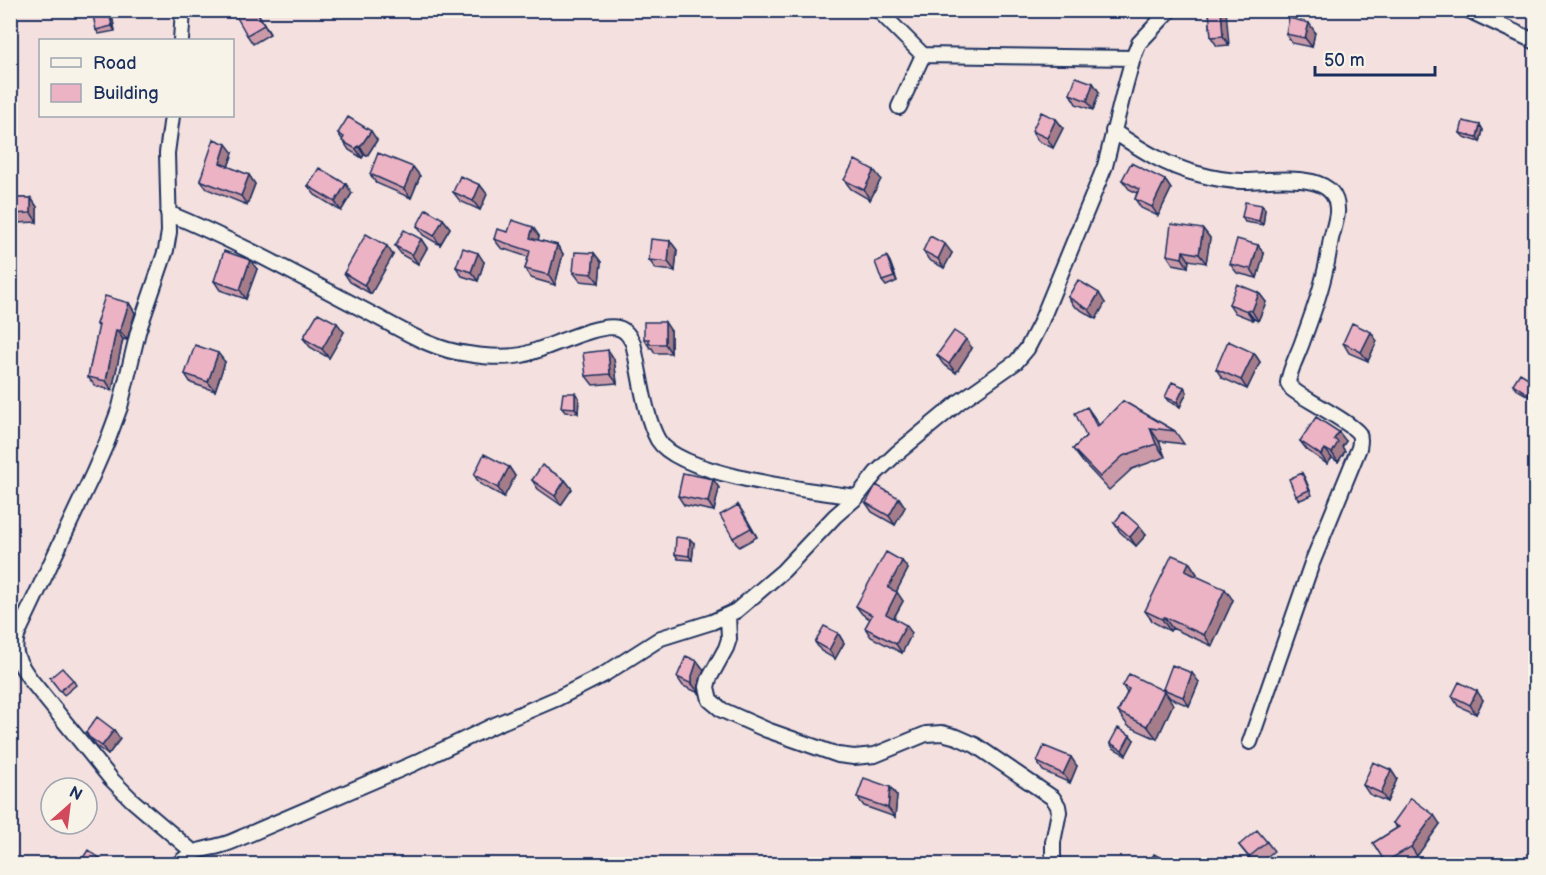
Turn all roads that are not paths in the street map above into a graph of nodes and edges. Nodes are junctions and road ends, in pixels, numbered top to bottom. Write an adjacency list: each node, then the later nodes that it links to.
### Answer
1 (183, 10): 5 (street)
2 (878, 10): 7 (street)
3 (1170, 10): 8 (street)
4 (1468, 10): 6 (street)
5 (181, 39)
6 (1536, 42)
7 (923, 55): 8 (street); 9 (street)
8 (1133, 58): 11 (street)
9 (899, 107)
10 (172, 117): 12 (street)
11 (1113, 131): 13 (street); 15 (street)
12 (168, 213): 13 (street); 16 (street)
13 (857, 497): 14 (street)
14 (728, 615): 16 (street); 18 (street)
15 (1250, 742)
16 (193, 852): 17 (street)
17 (178, 864)
18 (1054, 864)

